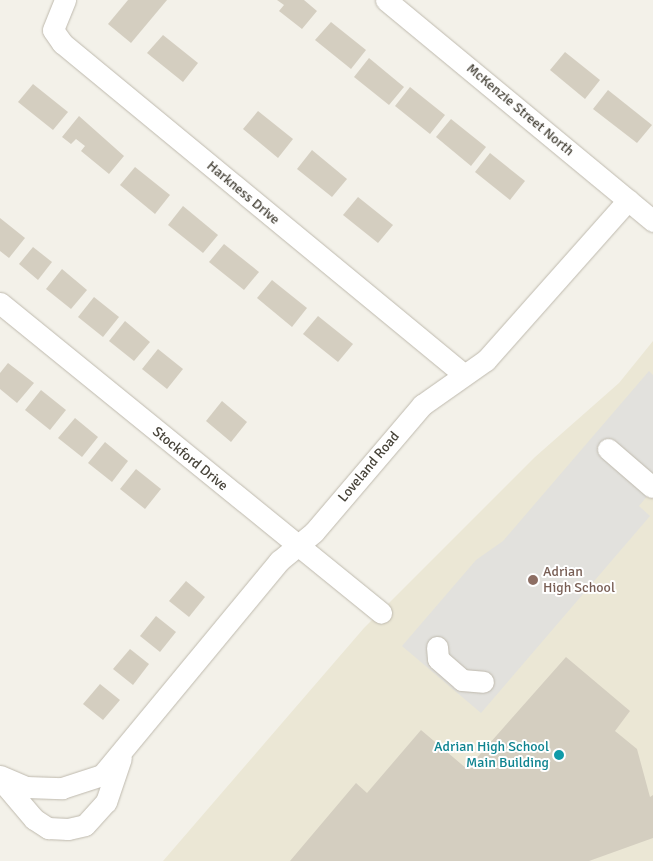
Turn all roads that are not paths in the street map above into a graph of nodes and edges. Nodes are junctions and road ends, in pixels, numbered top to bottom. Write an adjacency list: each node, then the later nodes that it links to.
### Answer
1 (65, 0): 6 (street, Harkness Drive)
2 (386, 0): 3 (street, McKenzie Street North)
3 (628, 200): 4 (street, McKenzie Street North); 6 (street, Loveland Road)
4 (653, 221)
5 (0, 303): 9 (street, Stockford Drive)
6 (462, 373): 9 (street, Loveland Road)
7 (608, 449): 8 (street)
8 (652, 487)
9 (297, 546): 10 (street, Stockford Drive); 13 (street, Loveland Road)
10 (381, 613)
11 (437, 647): 12 (street)
12 (483, 682)
13 (124, 749): 14 (street, Loveland Road); 14 (street)
14 (0, 777)

